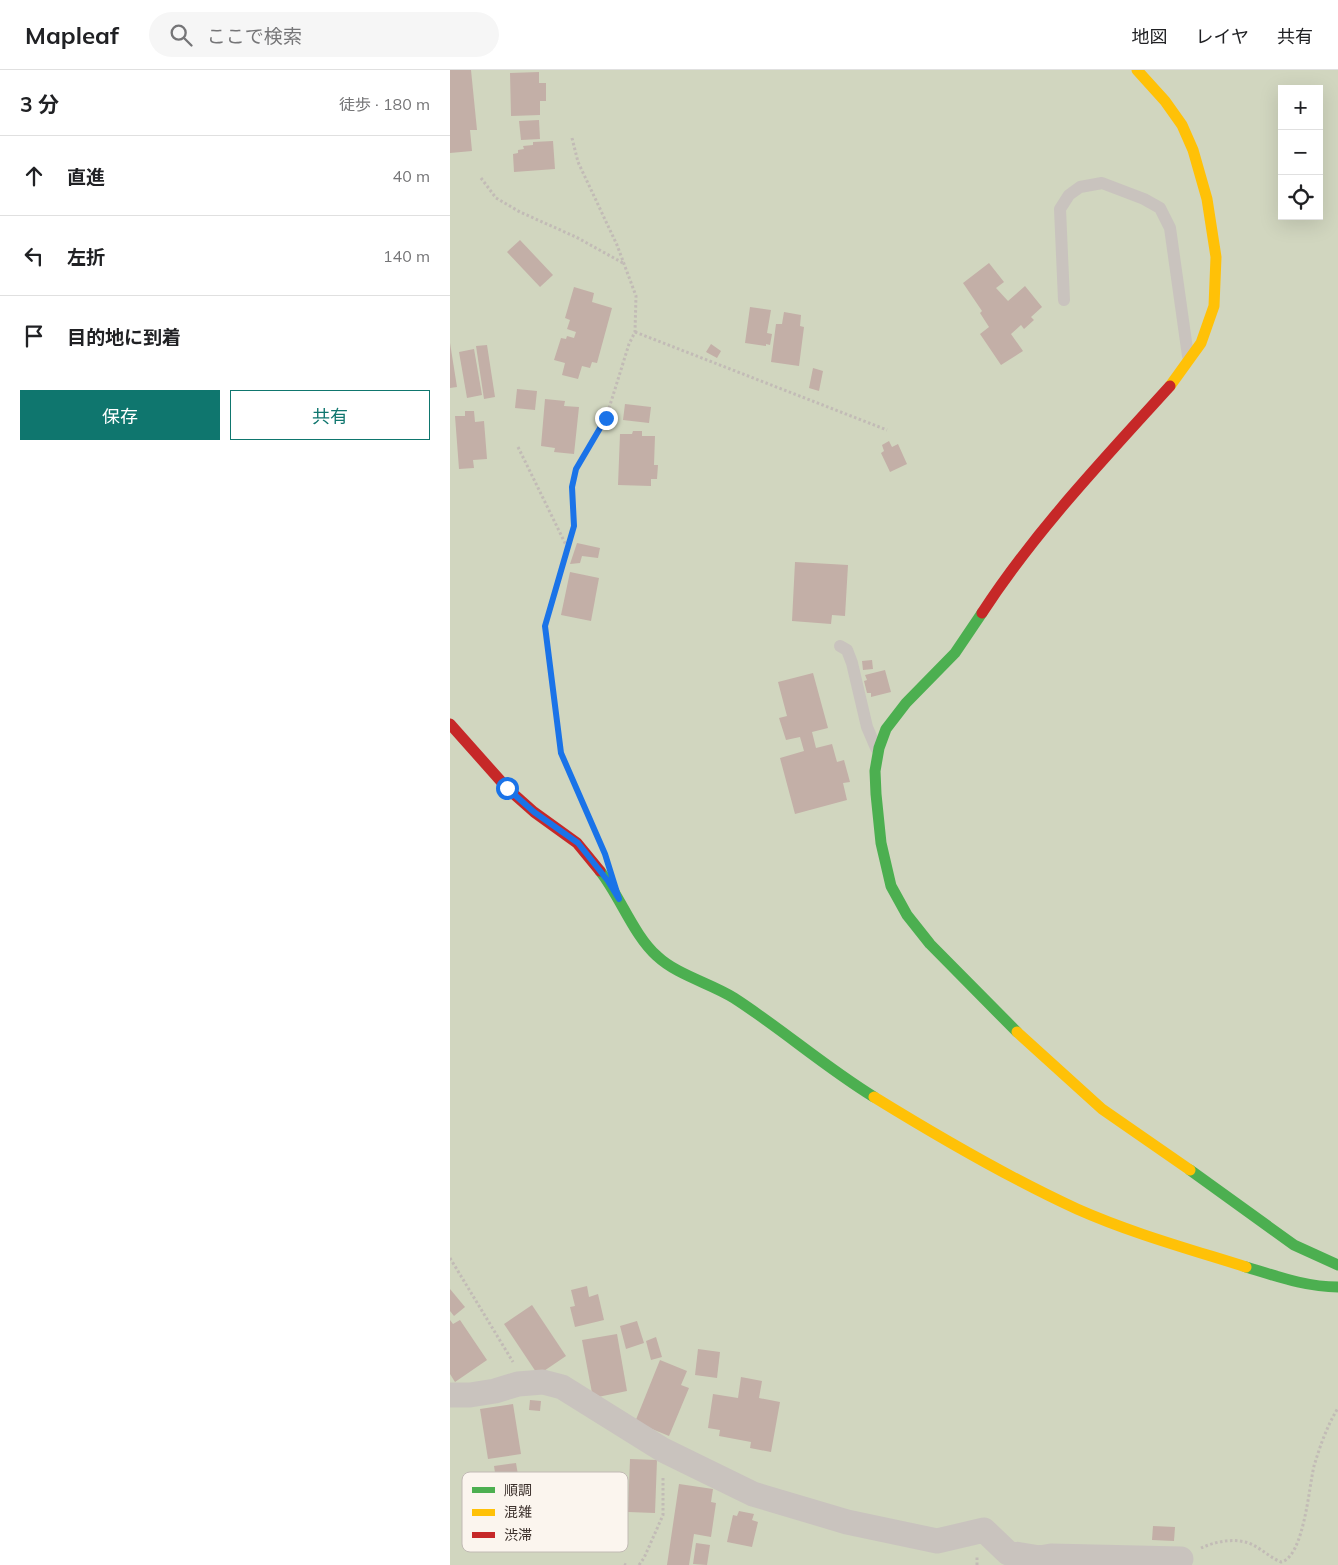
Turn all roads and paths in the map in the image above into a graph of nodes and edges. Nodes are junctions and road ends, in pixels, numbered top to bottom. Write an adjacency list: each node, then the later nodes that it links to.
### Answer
1 (1137, 70): 7 (street)
2 (572, 138): 4 (path)
3 (481, 178): 4 (path)
4 (624, 263): 6 (path)
5 (1064, 300): 7 (lane)
6 (635, 332): 8 (path); 10 (path)
7 (1188, 360): 13 (street)
8 (887, 430)
9 (518, 447): 10 (path)
10 (567, 547): 14 (path)
11 (840, 646): 13 (lane)
12 (450, 724): 17 (street)
13 (878, 753): 16 (street)
14 (594, 829)
15 (450, 1258): 18 (path)
16 (1338, 1265)
17 (1338, 1287)
18 (526, 1384): 19 (street); 21 (street)
19 (450, 1395)
20 (1338, 1408): 22 (path)
21 (663, 1450): 22 (street); 23 (path)
22 (1181, 1559)
23 (638, 1565)

